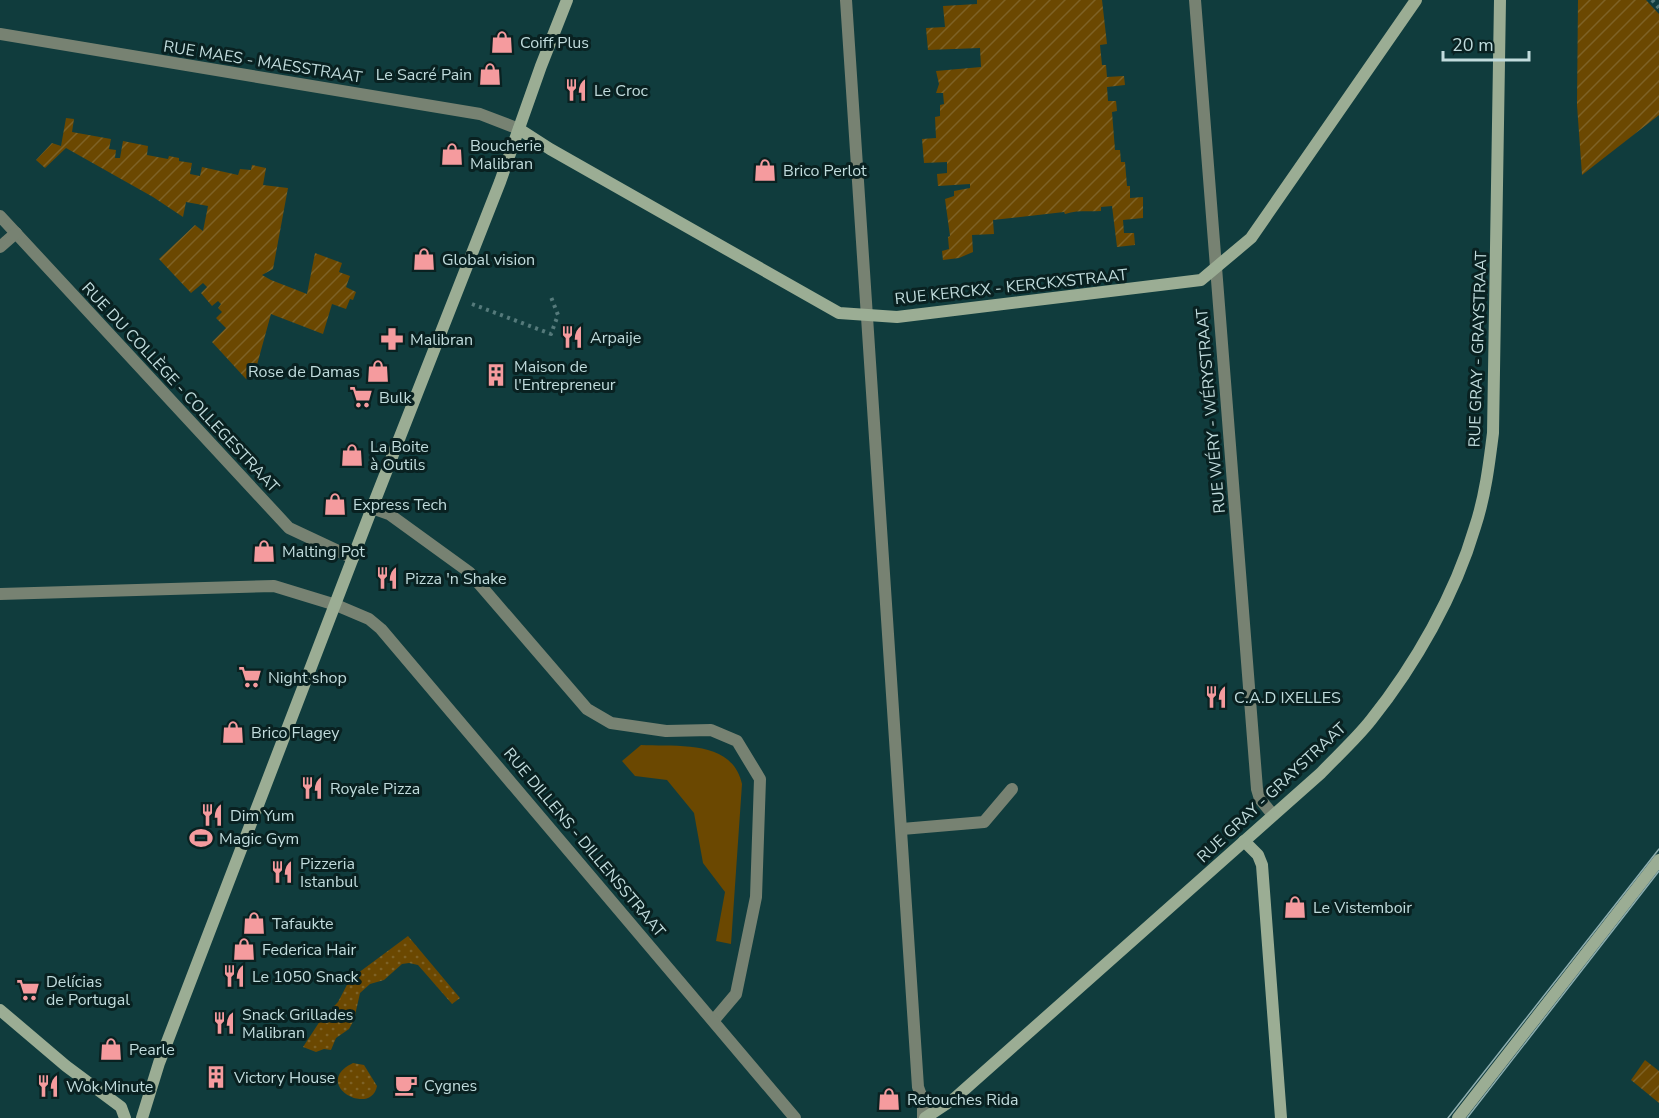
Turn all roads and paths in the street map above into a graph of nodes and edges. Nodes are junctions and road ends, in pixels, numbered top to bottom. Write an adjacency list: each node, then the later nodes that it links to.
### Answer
1 (567, 0): 9 (street)
2 (846, 0): 16 (street)
3 (1195, 0): 13 (street, RUE WÉRY - WÉRYSTRAAT)
4 (1416, 0): 13 (street, RUE KERCKX - KERCKXSTRAAT)
5 (1500, 0): 22 (street, RUE GRAY - GRAYSTRAAT)
6 (1652, 0): 7 (path)
7 (1659, 8)
8 (0, 34): 9 (street, RUE MAES - MAESSTRAAT)
9 (519, 129): 14 (street); 16 (street, RUE KERCKX - KERCKXSTRAAT)
10 (0, 216): 11 (street, RUE DU COLLÈGE - COLLEGESTRAAT)
11 (16, 233): 12 (street); 18 (street, RUE DU COLLÈGE - COLLEGESTRAAT)
12 (0, 247)
13 (1215, 268): 16 (street, RUE KERCKX - KERCKXSTRAAT); 22 (street, RUE WÉRY - WÉRYSTRAAT)
14 (454, 297): 15 (path); 17 (street)
15 (551, 297)
16 (868, 315): 23 (street)
17 (372, 508): 18 (street); 27 (street)
18 (353, 558): 20 (street)
19 (0, 594): 20 (street, RUE DILLENS - DILLENSSTRAAT)
20 (336, 605): 27 (street, RUE DILLENS - DILLENSSTRAAT); 29 (street)
21 (1012, 789): 23 (street)
22 (1273, 815): 24 (street, RUE GRAY - GRAYSTRAAT)
23 (902, 829): 31 (street)
24 (1244, 841): 31 (street, RUE GRAY - GRAYSTRAAT); 32 (street)
25 (1659, 860): 33 (street)
26 (0, 1010): 28 (street)
27 (714, 1020): 30 (street, RUE DILLENS - DILLENSSTRAAT)
28 (125, 1118)
29 (141, 1118)
30 (795, 1118)
31 (924, 1118)
32 (1281, 1118)
33 (1458, 1118)

